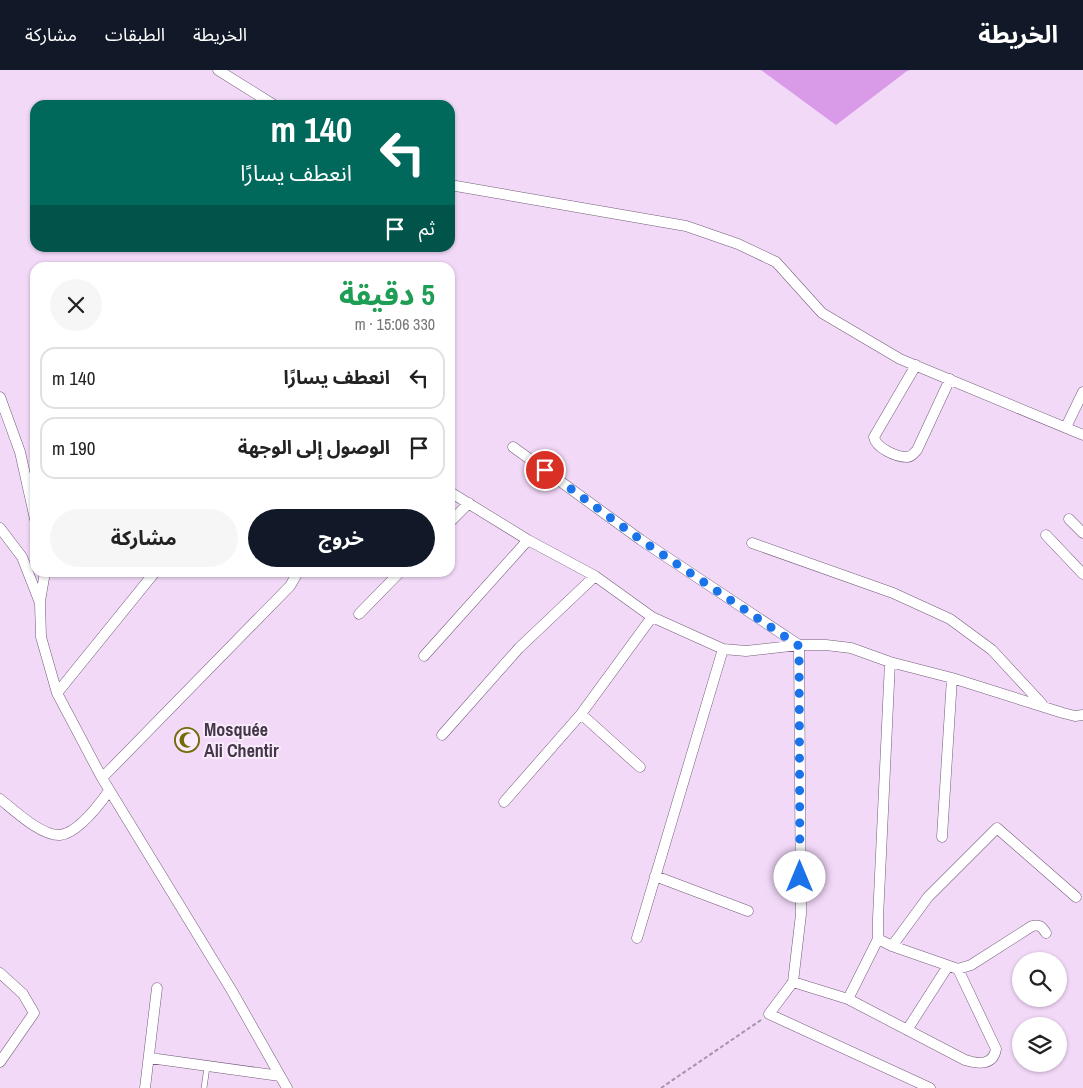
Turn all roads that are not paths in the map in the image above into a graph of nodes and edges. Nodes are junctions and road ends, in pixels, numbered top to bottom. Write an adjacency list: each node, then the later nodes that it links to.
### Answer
1 (218, 70): 2 (street)
2 (266, 100)
3 (455, 186): 4 (street)
4 (916, 365): 5 (street); 5 (street)
5 (950, 379): 8 (street)
6 (1083, 392): 8 (street)
7 (0, 397): 12 (street)
8 (1066, 427): 9 (street)
9 (1083, 434)
10 (513, 447): 30 (street)
11 (455, 495): 13 (street)
12 (30, 497)
13 (469, 503): 14 (street); 19 (street)
14 (455, 517)
15 (1069, 519): 17 (street)
16 (0, 528): 27 (street)
17 (1083, 533)
18 (1046, 535): 21 (street)
19 (528, 540): 22 (street); 32 (street)
20 (752, 543): 36 (street)
21 (1083, 574)
22 (595, 576): 29 (street); 39 (street)
23 (44, 577): 27 (street)
24 (151, 577): 35 (street)
25 (294, 577): 41 (street)
26 (395, 577): 28 (street)
27 (40, 603): 35 (street)
28 (359, 614)
29 (652, 617): 31 (street); 37 (street)
30 (799, 646): 31 (street); 33 (street); 56 (street)
31 (723, 649): 46 (street)
32 (424, 656)
33 (890, 662): 34 (street); 51 (street)
34 (952, 678): 36 (street); 45 (street)
35 (57, 693): 41 (street)
36 (1044, 706): 38 (street)
37 (581, 714): 40 (street); 44 (street)
38 (1083, 715)
39 (442, 735)
40 (640, 766)
41 (102, 778): 42 (street)
42 (109, 791): 43 (street); 63 (street)
43 (0, 798)
44 (504, 802)
45 (942, 837)
46 (654, 876): 48 (street); 50 (street)
47 (1076, 897): 52 (street)
48 (748, 911)
49 (1046, 933): 54 (street)
50 (637, 938)
51 (878, 939): 52 (street); 58 (street)
52 (892, 946): 53 (street)
53 (948, 966): 54 (street); 59 (street)
54 (958, 970): 59 (street)
55 (0, 973): 61 (street)
56 (793, 982): 58 (street); 67 (street)
57 (157, 988): 60 (street)
58 (848, 999): 59 (street)
59 (907, 1030)
60 (150, 1058): 62 (street); 64 (street)
61 (0, 1062)
62 (207, 1067): 63 (street); 65 (lane)
63 (280, 1076): 66 (street)
64 (145, 1088)
65 (204, 1088)
66 (287, 1088)
67 (930, 1088)

